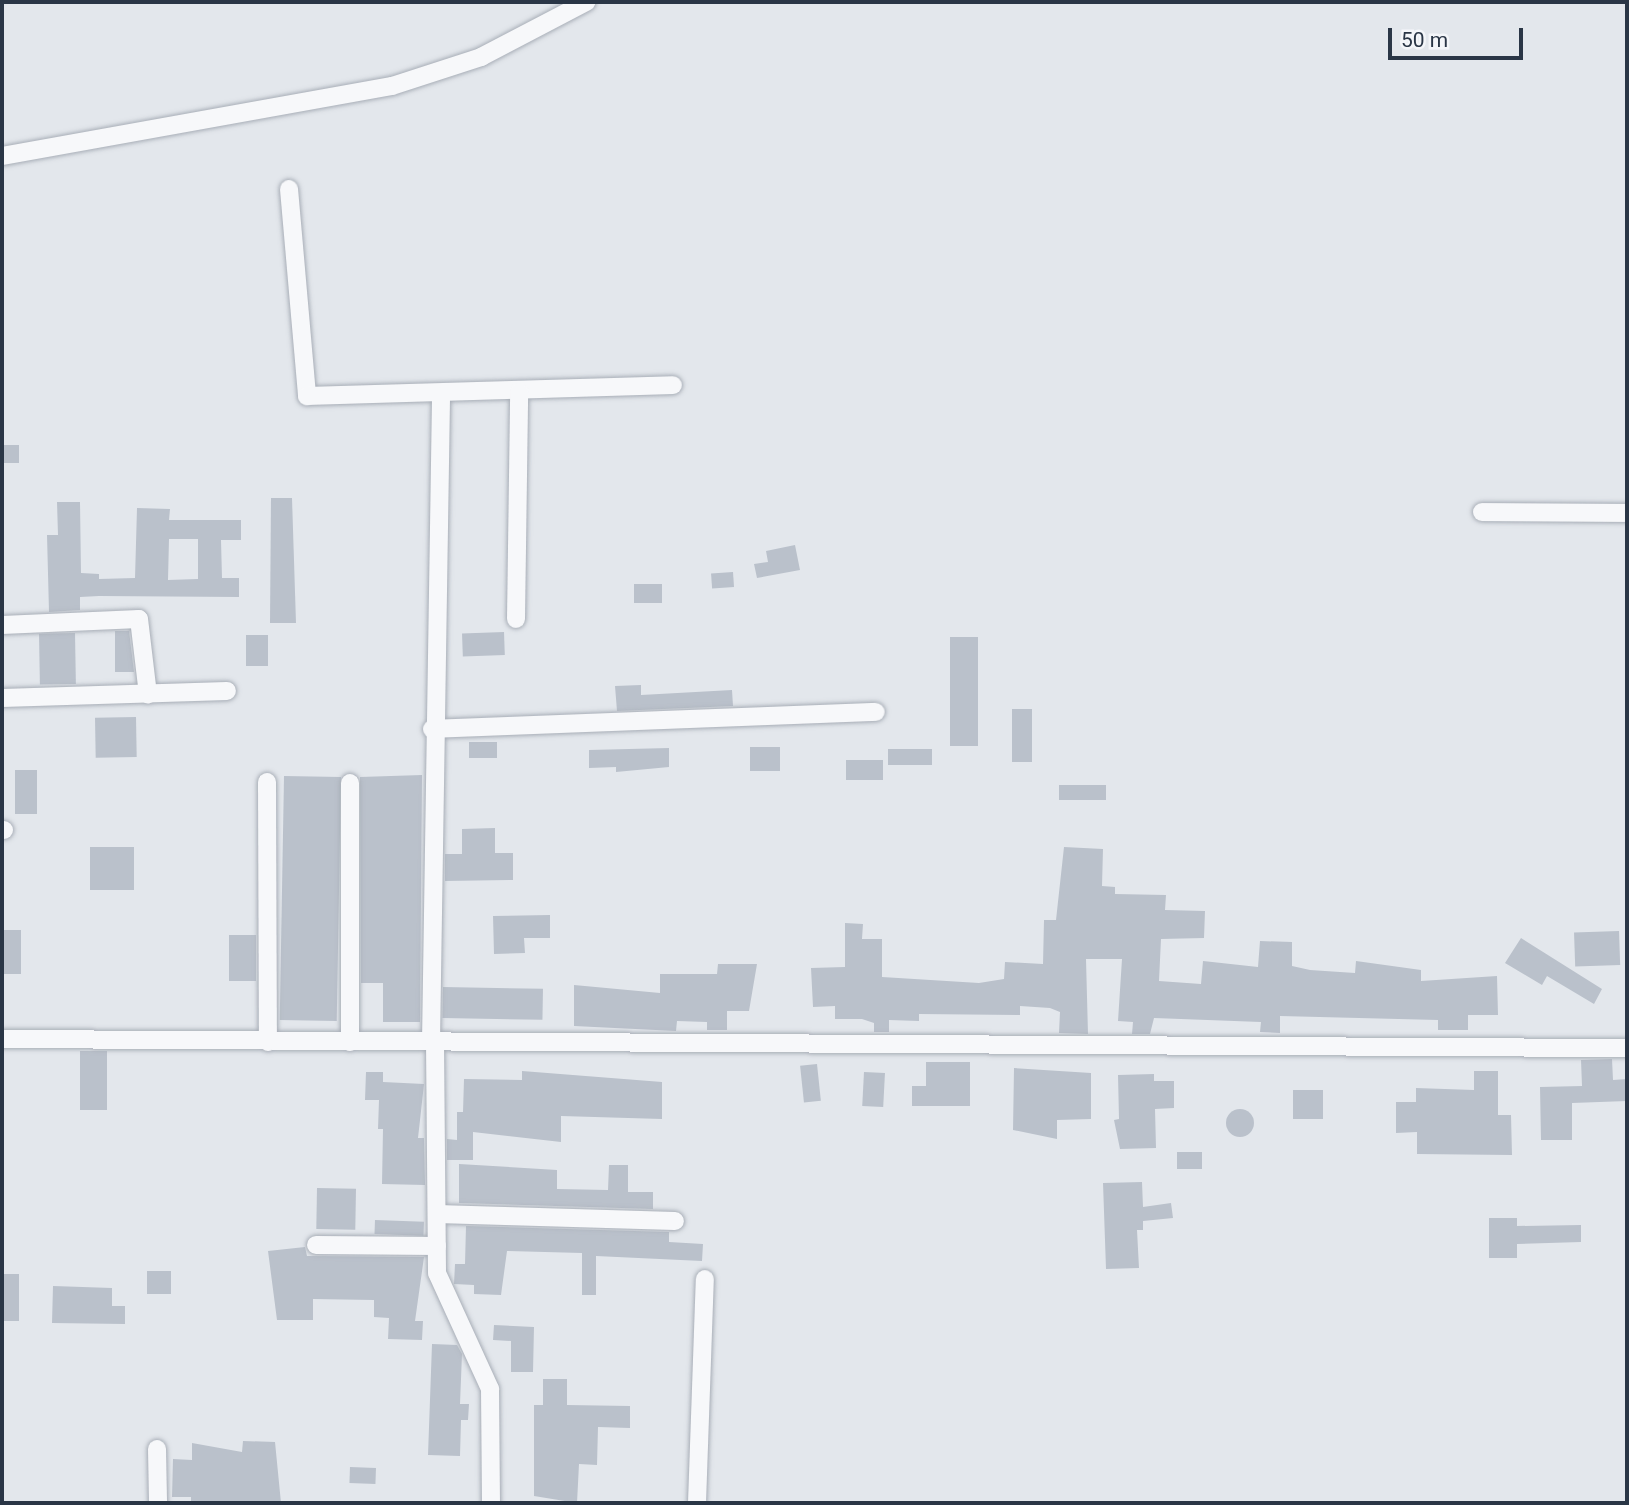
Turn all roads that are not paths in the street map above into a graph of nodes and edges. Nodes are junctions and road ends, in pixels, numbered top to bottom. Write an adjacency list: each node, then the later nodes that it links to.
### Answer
1 (586, 2): 2 (street)
2 (2, 156)
3 (289, 189): 6 (street)
4 (673, 385): 5 (street)
5 (519, 392): 6 (street); 9 (street)
6 (441, 396): 15 (street)
7 (1482, 512): 8 (street)
8 (1627, 513)
9 (516, 619)
10 (2, 625): 12 (street)
11 (227, 691): 12 (street)
12 (148, 694): 13 (street)
13 (2, 698)
14 (876, 712): 15 (street)
15 (432, 729): 21 (street)
16 (267, 782): 19 (street)
17 (350, 783): 20 (street)
18 (2, 1039): 19 (street)
19 (268, 1042): 20 (street)
20 (350, 1042): 21 (street)
21 (433, 1042): 22 (street); 23 (street)
22 (1627, 1048)
23 (437, 1214): 24 (street); 26 (street)
24 (675, 1221)
25 (316, 1245): 26 (street)
26 (437, 1246): 30 (street)
27 (705, 1279): 31 (street)
28 (157, 1449): 29 (street)
29 (158, 1503)
30 (491, 1503)
31 (697, 1503)

